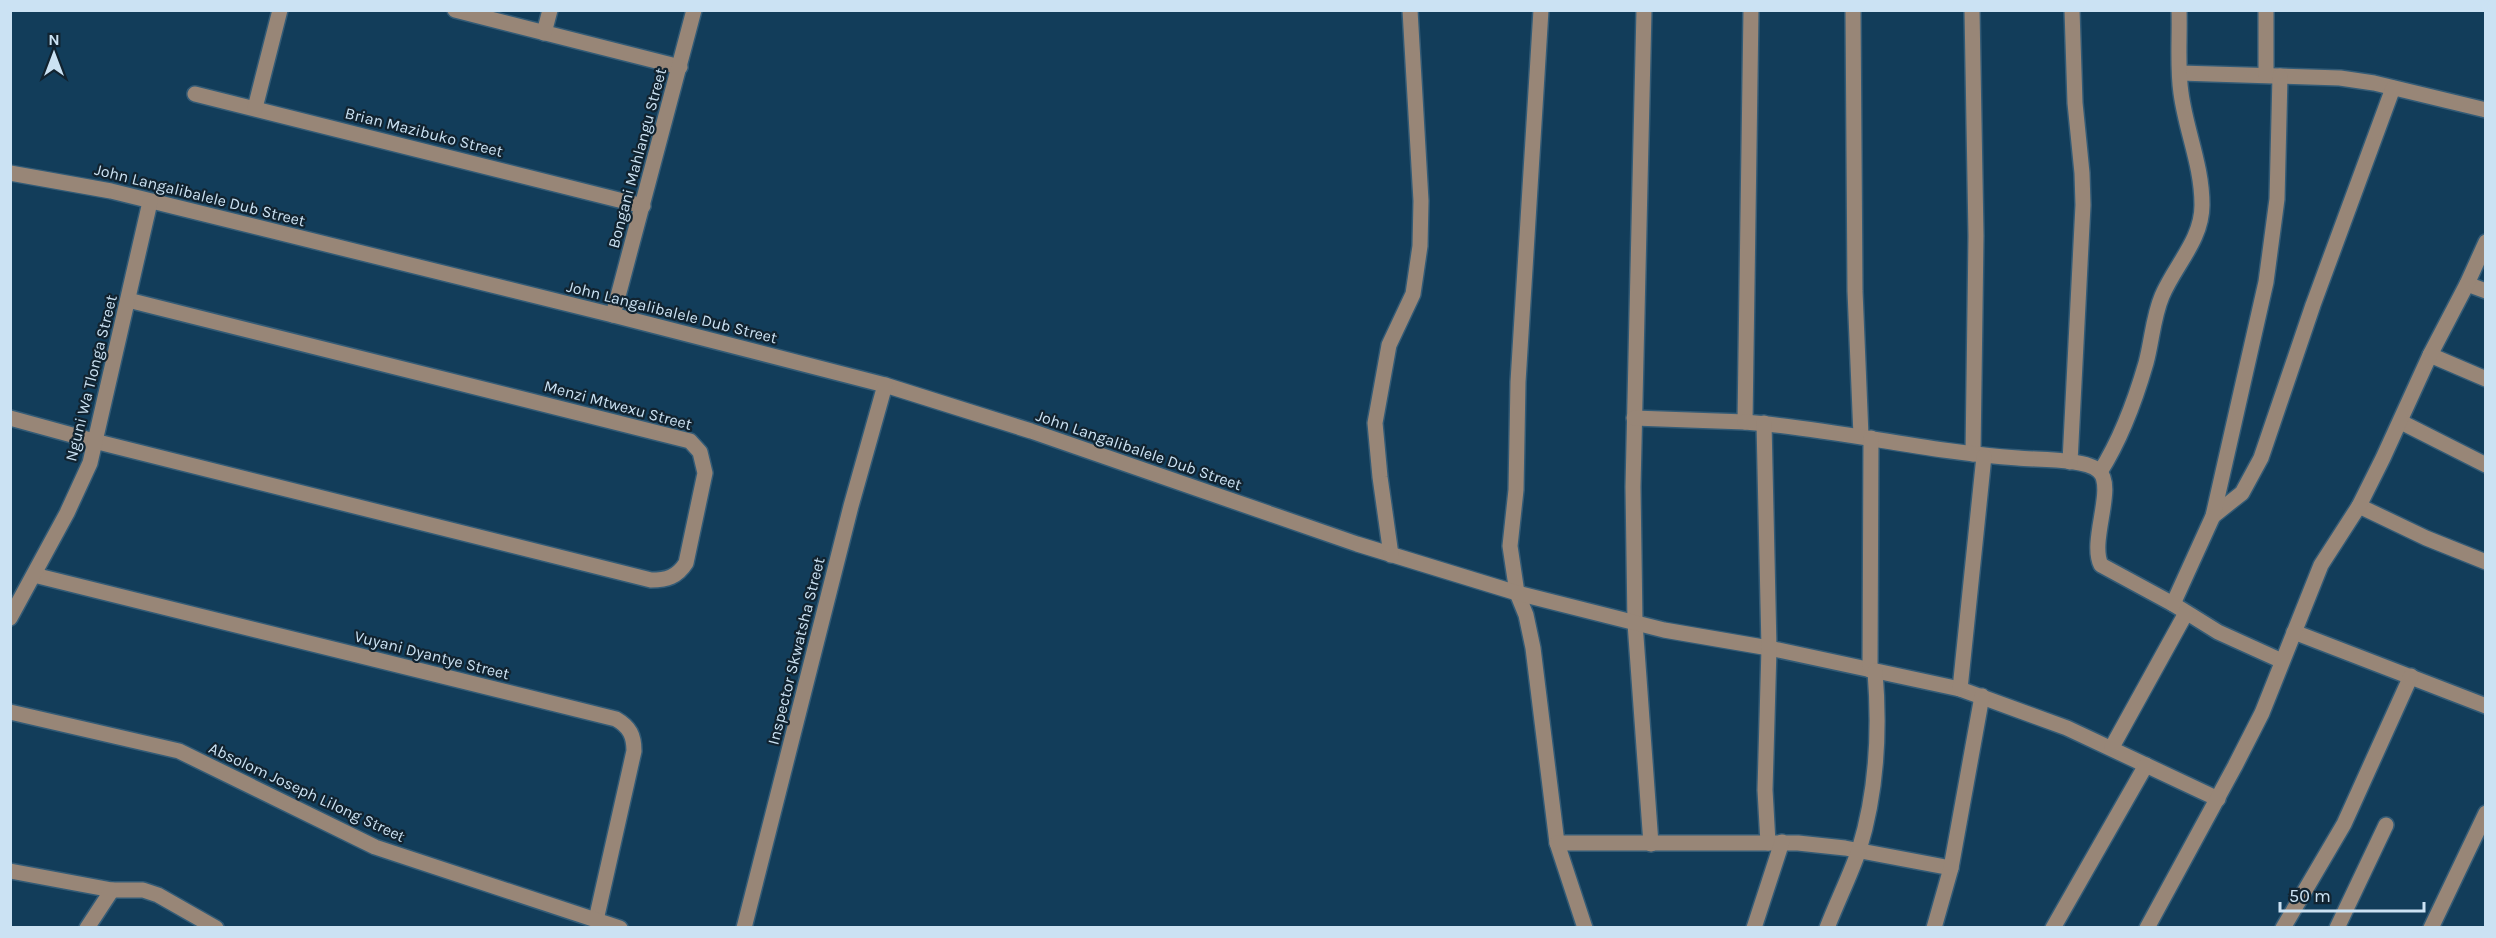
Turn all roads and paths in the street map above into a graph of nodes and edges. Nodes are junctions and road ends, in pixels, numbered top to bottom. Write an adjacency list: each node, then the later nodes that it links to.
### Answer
1 (280, 10): 20 (street)
2 (455, 10): 14 (street)
3 (550, 10): 14 (street)
4 (694, 10): 15 (street, Bongani Mahlangu Street)
5 (1410, 10): 46 (street)
6 (1541, 10): 49 (street)
7 (1644, 10): 34 (street)
8 (1751, 10): 35 (street)
9 (1853, 10): 38 (street)
10 (1972, 10): 40 (street)
11 (2072, 10): 41 (street)
12 (2179, 10): 16 (street)
13 (2266, 10): 17 (street)
14 (544, 33): 15 (street)
15 (680, 67): 24 (street, Bongani Mahlangu Street)
16 (2180, 73): 17 (street); 43 (street)
17 (2273, 75): 18 (street); 45 (street)
18 (2393, 88): 21 (street); 45 (street)
19 (195, 94): 20 (street, Brian Mazibuko Street)
20 (255, 108): 24 (street, Brian Mazibuko Street)
21 (2486, 110)
22 (10, 173): 23 (street, John Langalibalele Dub Street)
23 (150, 202): 28 (street, Nguni Wa Tlonga Street); 29 (street, John Langalibalele Dub Street)
24 (643, 206): 29 (street, Bongani Mahlangu Street)
25 (2486, 242): 26 (street)
26 (2467, 284): 27 (street); 30 (street)
27 (2486, 291)
28 (128, 300): 39 (street, Nguni Wa Tlonga Street); 39 (street, Menzi Mtwexu Street)
29 (613, 315): 32 (street, John Langalibalele Dub Street)
30 (2430, 355): 31 (street); 36 (street)
31 (2486, 379)
32 (885, 385): 46 (street, John Langalibalele Dub Street); 79 (street, Inspector Skwatsha Street)
33 (10, 418): 39 (street)
34 (1634, 418): 35 (street); 53 (street)
35 (1745, 422): 37 (street)
36 (2401, 422): 42 (street); 44 (street)
37 (1764, 423): 38 (street); 55 (street)
38 (1866, 437): 40 (street); 57 (street)
39 (94, 441): 48 (street, Nguni Wa Tlonga Street)
40 (1978, 455): 41 (street); 59 (street)
41 (2070, 462): 43 (street)
42 (2486, 465)
43 (2100, 472): 50 (street)
44 (2359, 506): 47 (street); 54 (street)
45 (2213, 516): 50 (street)
46 (1391, 555): 49 (street, John Langalibalele Dub Street)
47 (2486, 562)
48 (34, 575): 52 (street, Nguni Wa Tlonga Street); 75 (street, Vuyani Dyantye Street)
49 (1517, 593): 53 (street, John Langalibalele Dub Street); 69 (street)
50 (2173, 604): 51 (street)
51 (2186, 613): 56 (street); 63 (street)
52 (10, 618)
53 (1635, 623): 55 (street, John Langalibalele Dub Street); 70 (street)
54 (2294, 632): 56 (street); 58 (street)
55 (1769, 648): 57 (street, John Langalibalele Dub Street); 68 (street)
56 (2282, 661): 65 (street)
57 (1873, 671): 59 (street, John Langalibalele Dub Street); 71 (street)
58 (2411, 676): 61 (street); 86 (street)
59 (1960, 689): 60 (street, John Langalibalele Dub Street)
60 (1982, 696): 63 (street, John Langalibalele Dub Street); 72 (street)
61 (2486, 706)
62 (10, 712): 75 (street, Absolom Joseph Lilong Street)
63 (2112, 747): 64 (street, John Langalibalele Dub Street)
64 (2146, 765): 65 (street, John Langalibalele Dub Street); 84 (street)
65 (2218, 799): 85 (street)
66 (2486, 813): 88 (street)
67 (2386, 825): 87 (street)
68 (1775, 842): 70 (street); 71 (street); 81 (street)
69 (1557, 843): 70 (street); 80 (street)
70 (1651, 844)
71 (1859, 850): 72 (street); 82 (street)
72 (1952, 868): 83 (street)
73 (10, 871): 74 (street)
74 (112, 890): 76 (street); 77 (street)
75 (596, 920): 78 (street, Absolom Joseph Lilong Street)
76 (87, 927)
77 (216, 927)
78 (620, 927)
79 (744, 927)
80 (1585, 927)
81 (1754, 927)
82 (1827, 927)
83 (1934, 927)
84 (2053, 927)
85 (2147, 927)
86 (2283, 927)
87 (2337, 927)
88 (2431, 927)

